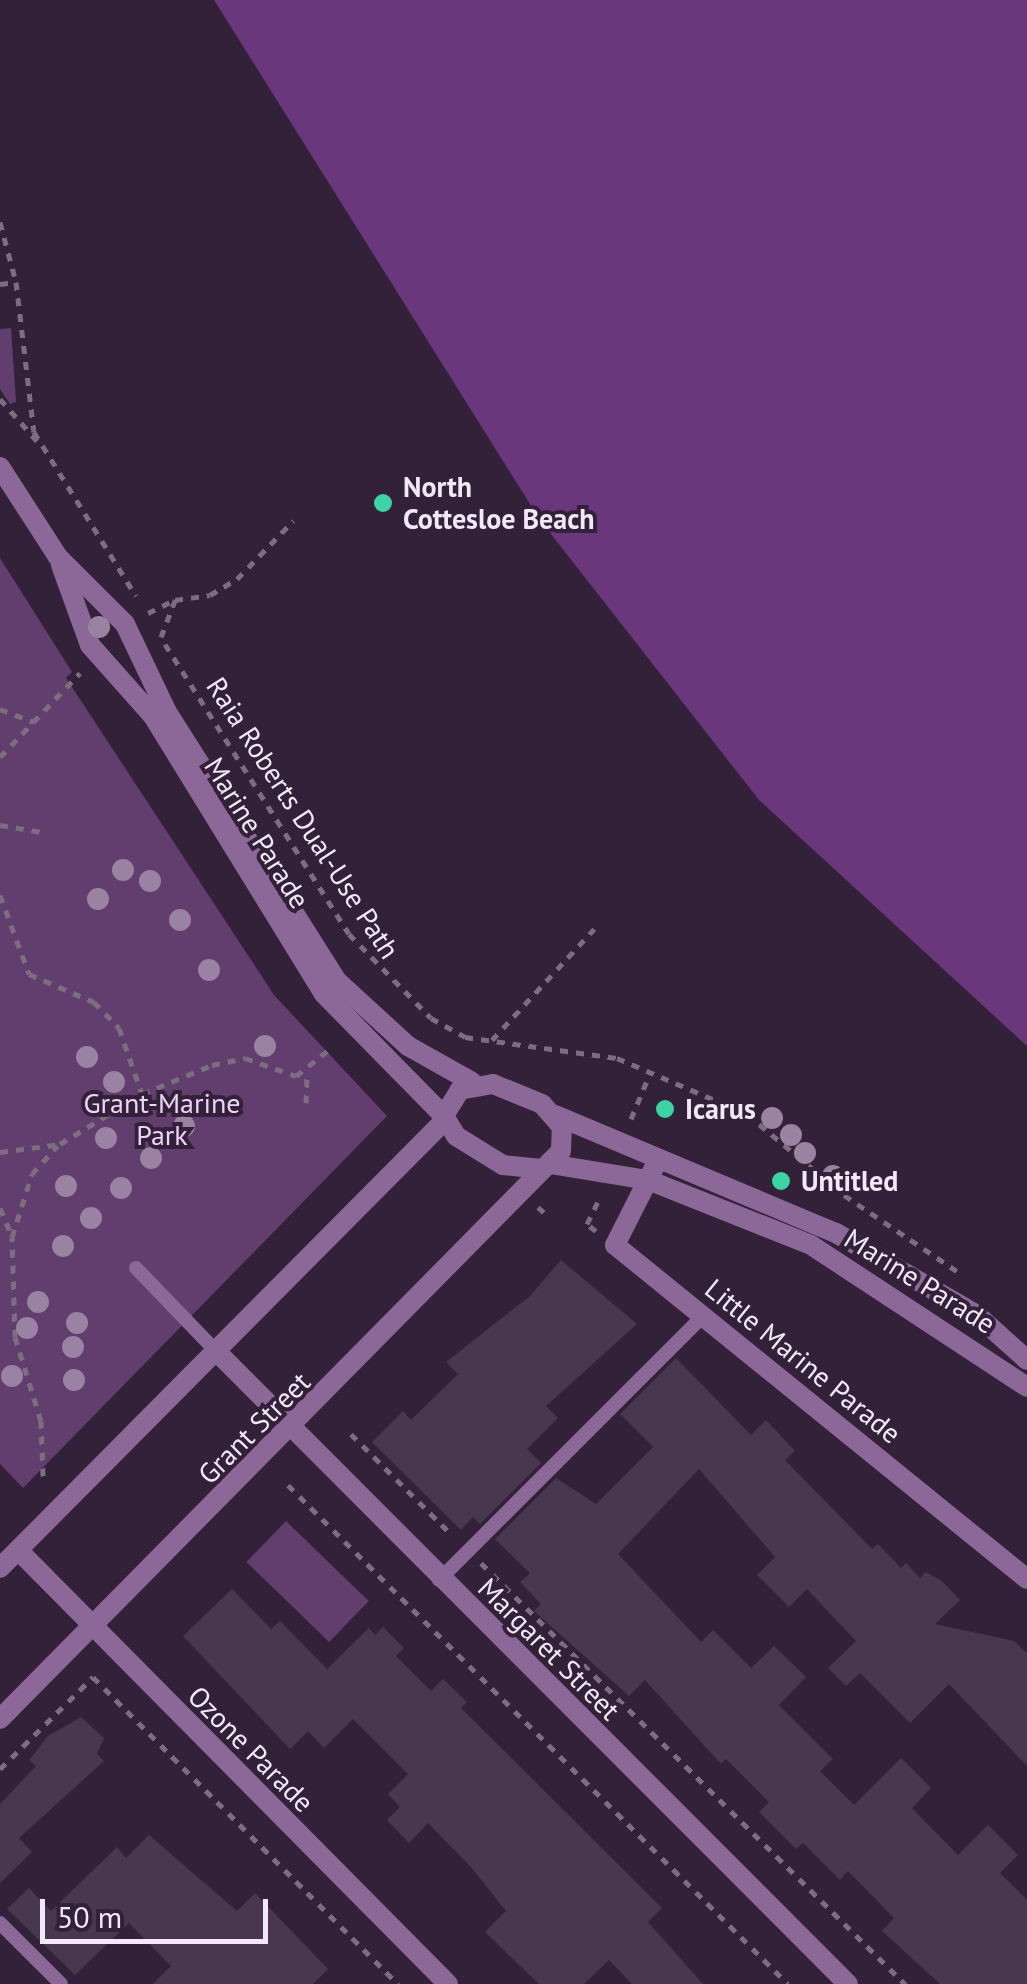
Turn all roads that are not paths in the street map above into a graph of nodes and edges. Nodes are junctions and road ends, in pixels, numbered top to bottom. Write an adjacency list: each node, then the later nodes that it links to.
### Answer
1 (0, 467): 2 (street, Marine Parade)
2 (58, 557): 3 (street, Marine Parade); 5 (street, Marine Parade)
3 (472, 1082): 4 (street, Marine Parade); 5 (street)
4 (555, 1116): 6 (street); 7 (street, Marine Parade)
5 (444, 1118): 6 (street, Marine Parade); 10 (street)
6 (544, 1166): 7 (street, Marine Parade); 13 (street, Grant Street)
7 (652, 1171): 9 (street, Little Marine Parade); 11 (street, Marine Parade); 12 (street, Marine Parade)
8 (136, 1268): 10 (lane)
9 (703, 1316): 16 (street, Little Marine Parade); 17 (lane)
10 (214, 1350): 13 (street, Margaret Street); 14 (street)
11 (1027, 1360)
12 (1027, 1387)
13 (290, 1430): 17 (street, Margaret Street); 18 (street, Grant Street)
14 (18, 1550): 15 (street); 18 (street, Ozone Parade)
15 (0, 1568)
16 (1027, 1579)
17 (440, 1580): 23 (street, Margaret Street)
18 (92, 1629): 19 (street, Grant Street); 22 (street, Ozone Parade)
19 (0, 1720)
20 (0, 1923): 21 (lane)
21 (61, 1984)
22 (448, 1984)
23 (848, 1984)

